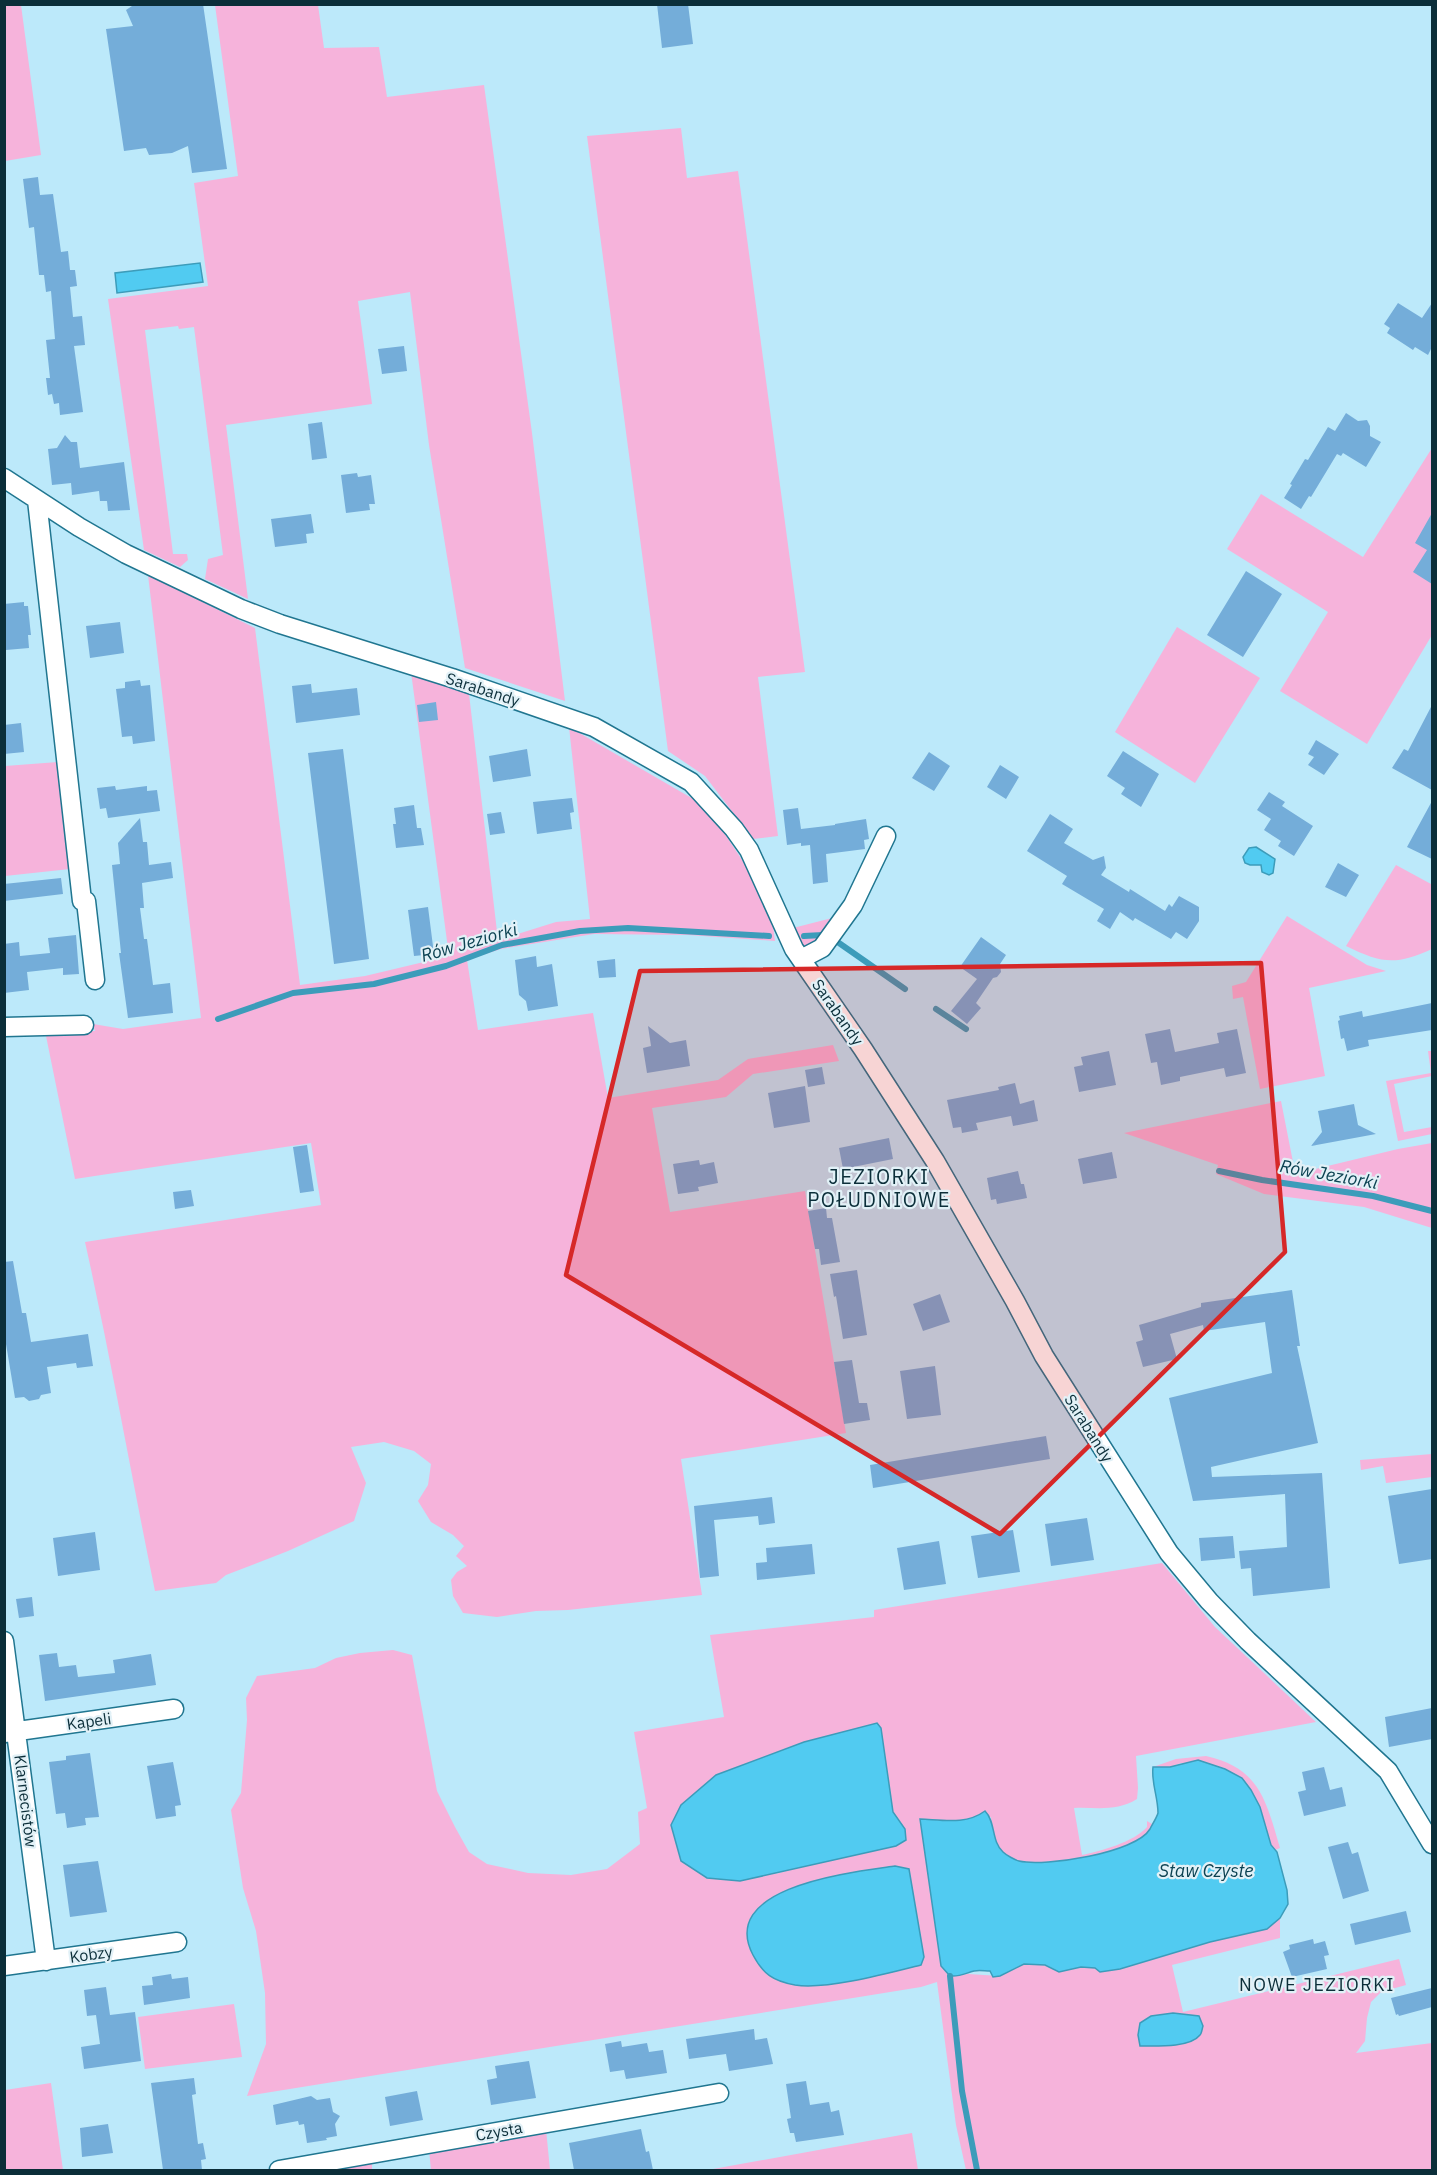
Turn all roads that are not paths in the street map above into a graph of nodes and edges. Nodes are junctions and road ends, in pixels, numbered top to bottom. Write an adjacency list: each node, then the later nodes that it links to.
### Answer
1 (4, 478): 2 (street, Sarabandy)
2 (37, 500): 4 (street, Sarabandy); 5 (street)
3 (886, 836): 4 (street)
4 (801, 959): 11 (street, Sarabandy)
5 (95, 980)
6 (84, 1025): 7 (street)
7 (4, 1027)
8 (4, 1641): 10 (street, Klarnecistów)
9 (174, 1709): 10 (street, Kapeli)
10 (11, 1732): 13 (street, Klarnecistów)
11 (1432, 1844)
12 (177, 1942): 13 (street, Kobzy)
13 (46, 1961): 14 (street, Kobzy)
14 (4, 1966)
15 (719, 2093): 16 (street, Czysta)
16 (279, 2170)

